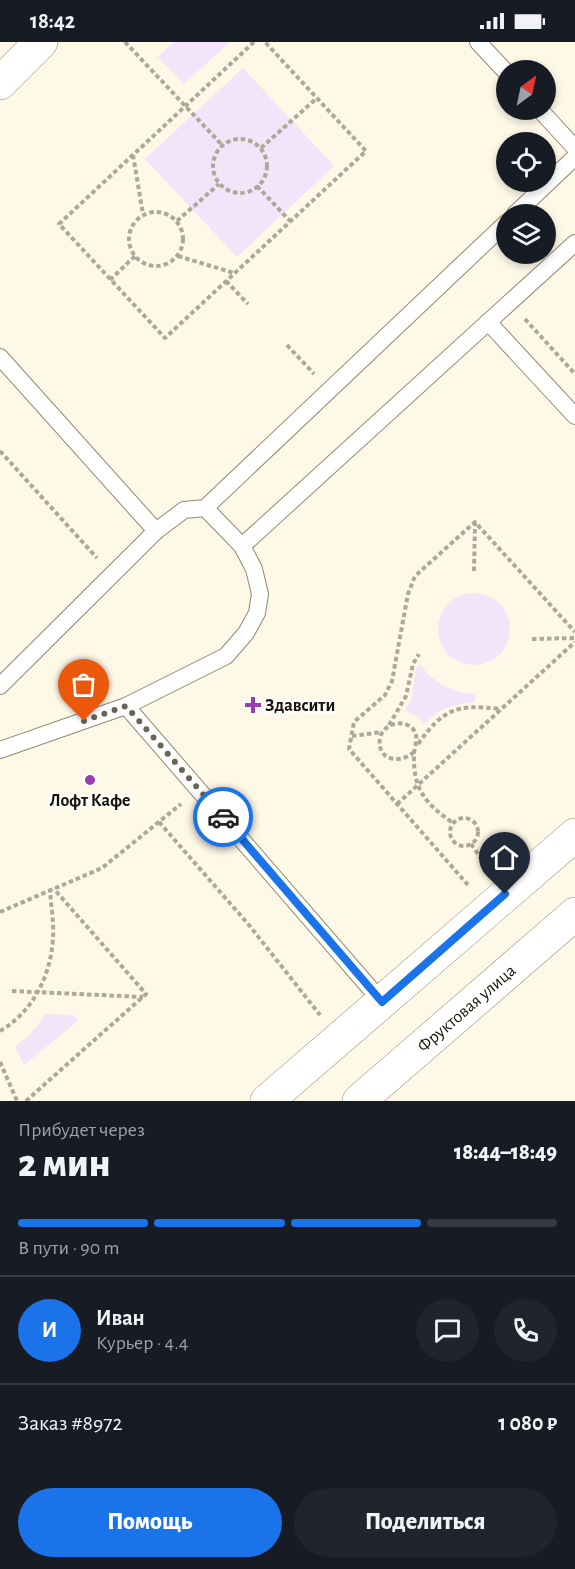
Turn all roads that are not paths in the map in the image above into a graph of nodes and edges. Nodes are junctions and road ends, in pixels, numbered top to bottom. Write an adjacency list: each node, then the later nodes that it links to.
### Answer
1 (40, 42): 4 (street)
2 (478, 42): 3 (lane)
3 (496, 62)
4 (0, 83)
5 (549, 120): 6 (lane)
6 (575, 148)
7 (575, 158): 8 (lane)
8 (526, 204)
9 (496, 232): 14 (lane)
10 (575, 243): 11 (lane)
11 (488, 322): 13 (lane); 16 (lane)
12 (0, 357): 15 (lane)
13 (575, 416)
14 (205, 508): 15 (lane); 16 (lane)
15 (156, 531): 17 (lane)
16 (242, 546): 18 (lane)
17 (0, 686)
18 (126, 706): 19 (lane); 22 (lane)
19 (0, 750)
20 (575, 834): 22 (street)
21 (575, 914): 24 (street, Фруктовая улица)
22 (382, 1002): 23 (street)
23 (267, 1101)
24 (359, 1101)

